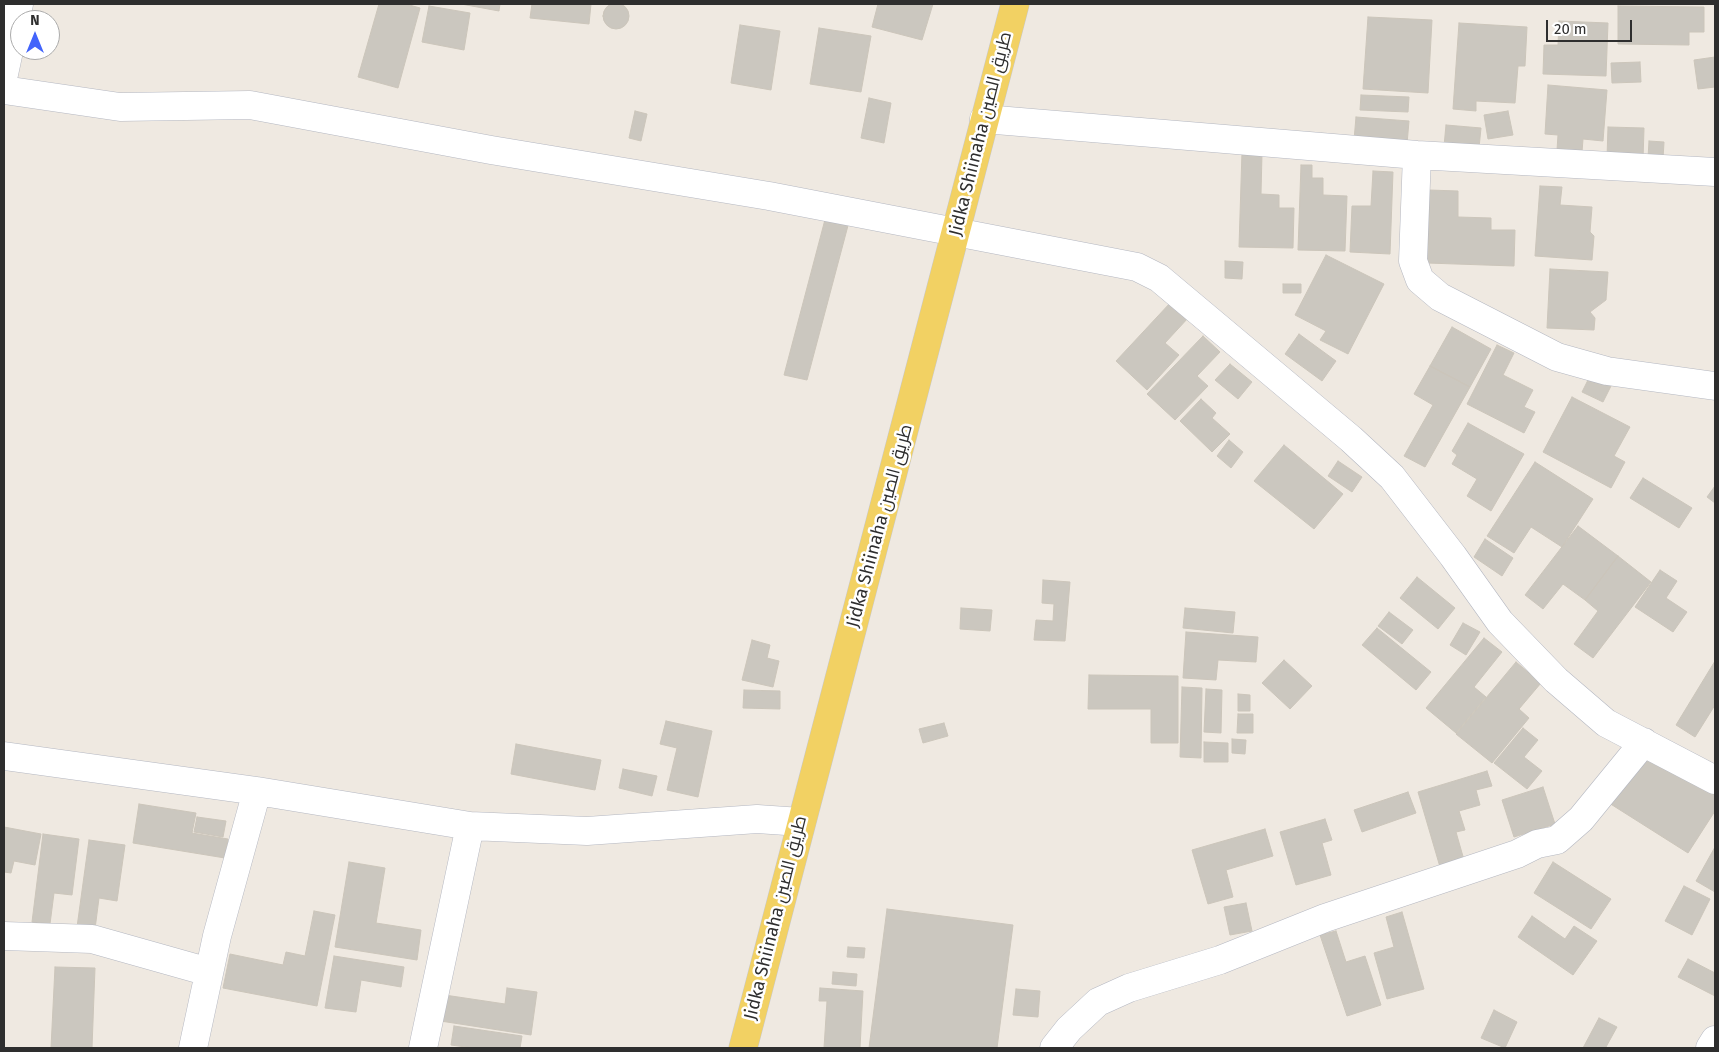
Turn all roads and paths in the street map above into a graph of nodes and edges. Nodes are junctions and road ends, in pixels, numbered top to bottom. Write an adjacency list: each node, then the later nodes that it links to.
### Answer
1 (19, 4): 3 (street)
2 (1015, 4): 5 (main road, Jidka Shiinaha طريق الصين)
3 (4, 74)
4 (4, 90): 8 (street)
5 (984, 119): 6 (street); 8 (main road, Jidka Shiinaha طريق الصين)
6 (1417, 155): 7 (street); 9 (street)
7 (1715, 172)
8 (957, 233): 10 (street); 14 (main road, Jidka Shiinaha طريق الصين)
9 (1715, 386)
10 (1644, 742): 12 (street); 22 (street)
11 (4, 756): 13 (street)
12 (1715, 780)
13 (257, 791): 15 (street); 17 (street)
14 (801, 822): 15 (street); 21 (main road, Jidka Shiinaha طريق الصين)
15 (470, 826): 20 (street)
16 (4, 936): 17 (street)
17 (209, 972): 19 (street)
18 (1715, 1040): 23 (street)
19 (193, 1048)
20 (423, 1048)
21 (743, 1048)
22 (1054, 1048)
23 (1710, 1048)

